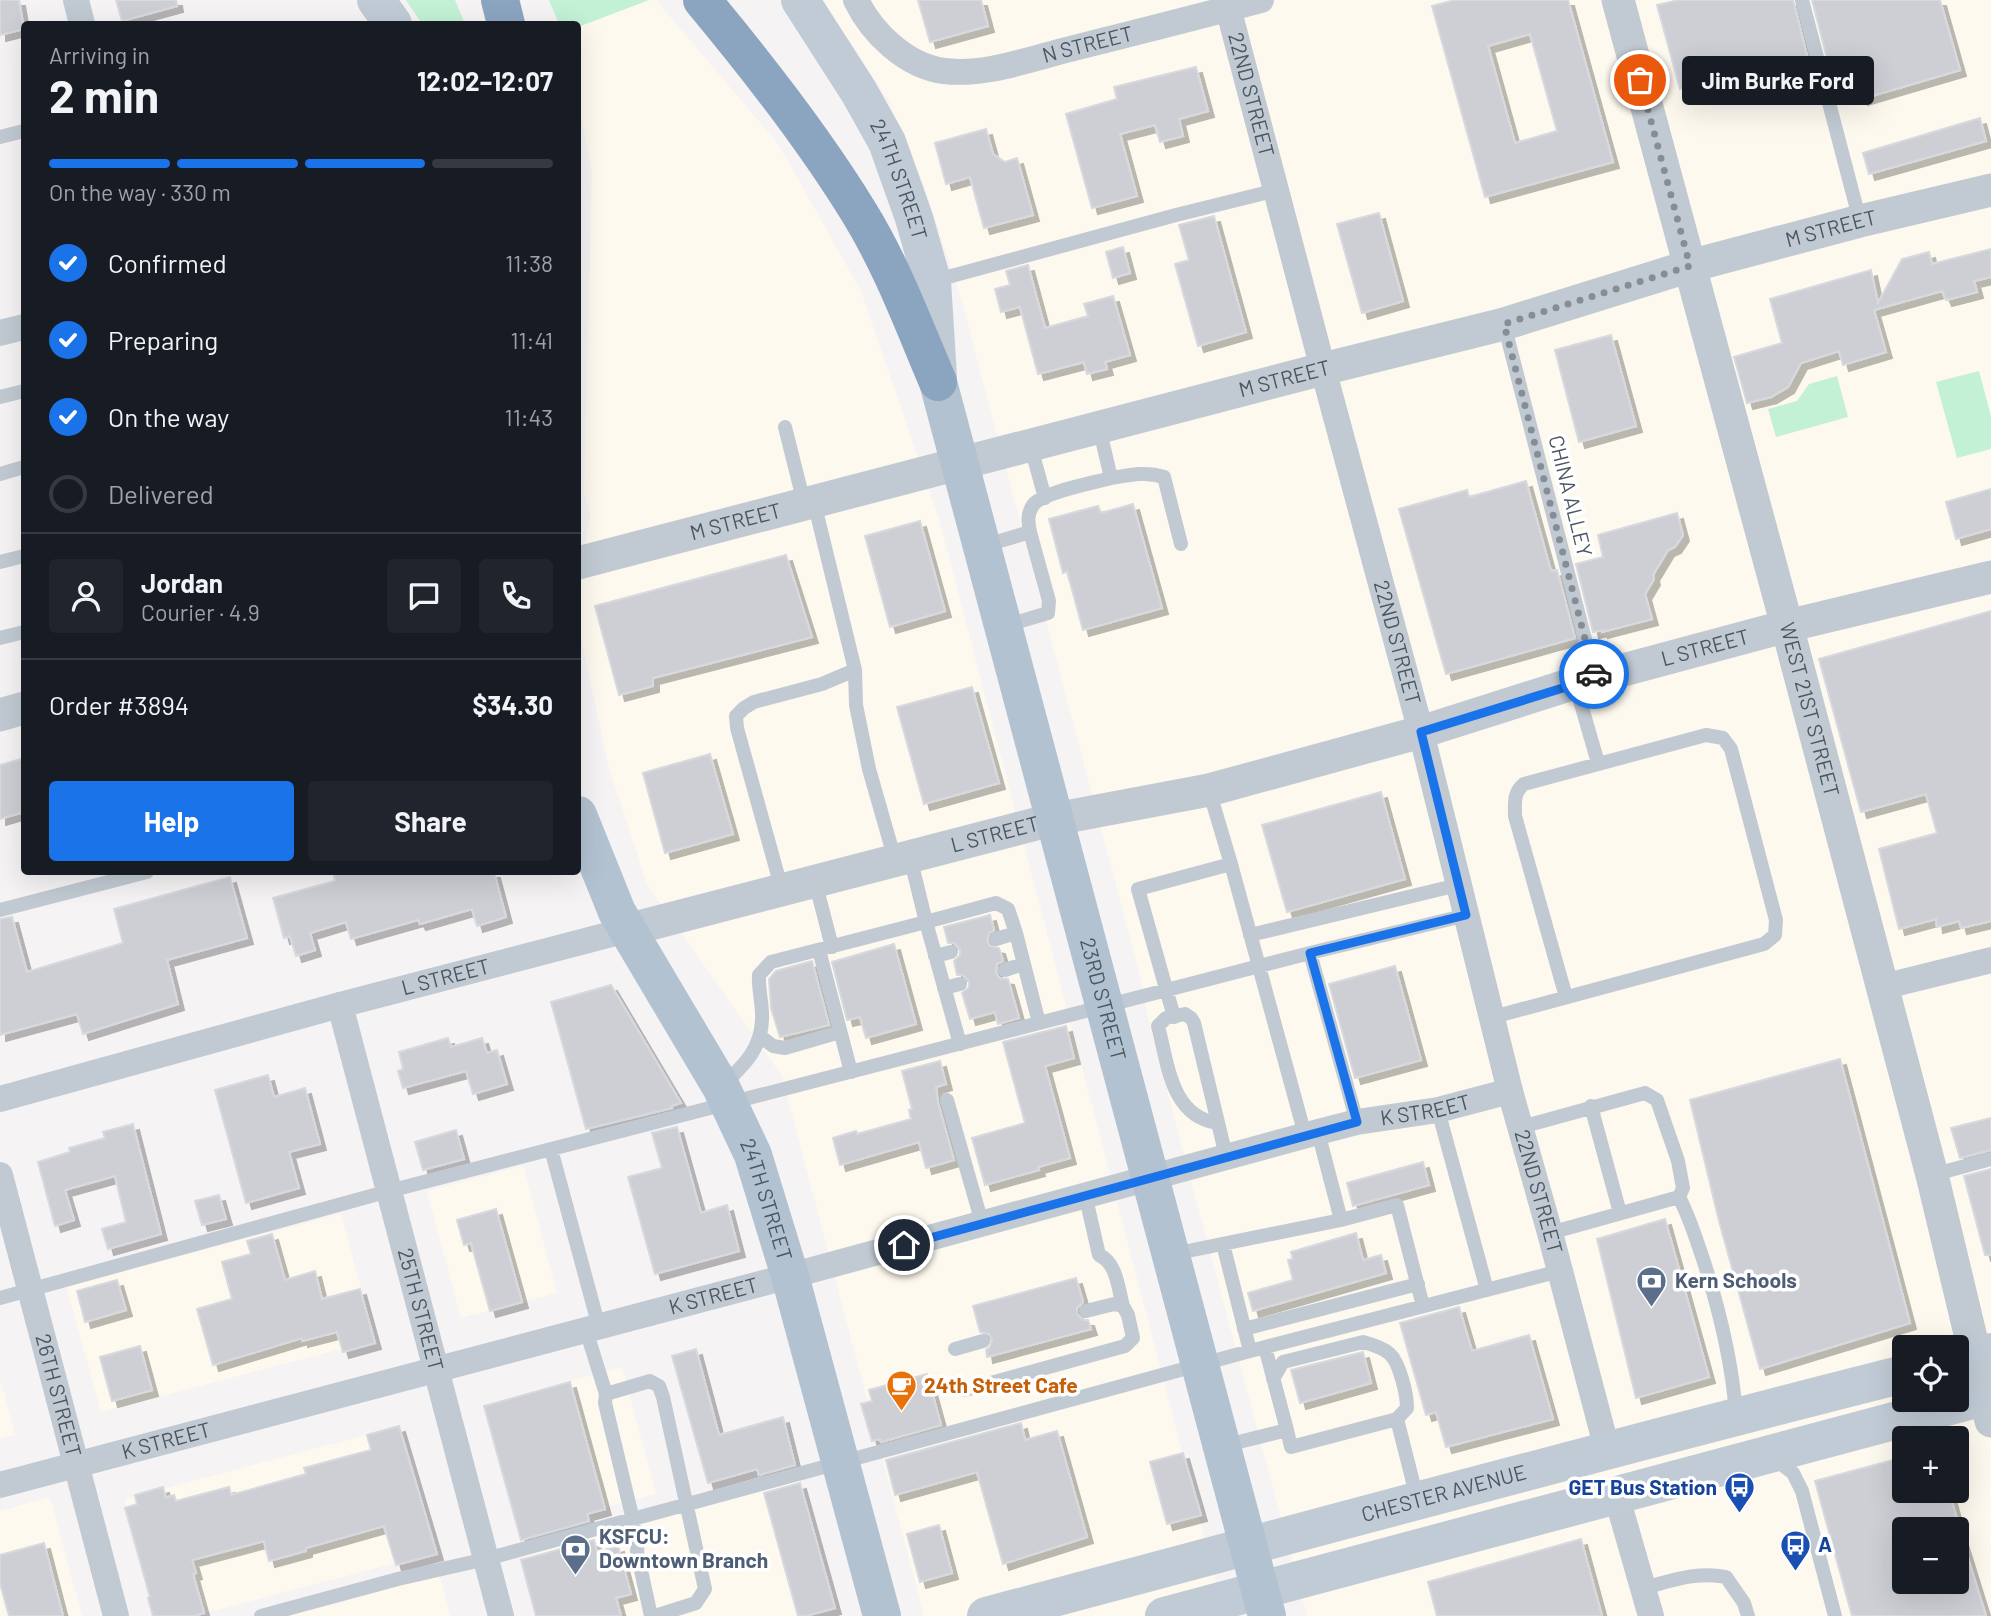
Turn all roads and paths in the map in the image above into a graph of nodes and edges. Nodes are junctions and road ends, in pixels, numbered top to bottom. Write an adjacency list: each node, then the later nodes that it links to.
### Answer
1 (76, 0): 11 (street)
2 (376, 0): 12 (main road)
3 (500, 0): 13 (highway)
4 (702, 0): 25 (highway)
5 (800, 0): 20 (main road, 24TH STREET)
6 (856, 0): 10 (street, N STREET)
7 (1261, 0): 10 (street, N STREET)
8 (1618, 0): 19 (street, WEST 21ST STREET)
9 (1802, 0): 18 (lane)
10 (1227, 4): 16 (street, 22ND STREET)
11 (81, 21)
12 (391, 21)
13 (505, 21)
14 (21, 132): 15 (lane)
15 (0, 137)
16 (1277, 190): 20 (lane); 24 (street, 22ND STREET)
17 (1991, 190): 18 (street, M STREET)
18 (1860, 221): 19 (street, M STREET)
19 (1690, 266): 21 (street, M STREET); 44 (street, WEST 21ST STREET)
20 (932, 281): 25 (main road, 24TH STREET)
21 (1504, 324): 24 (street, M STREET); 49 (lane, CHINA ALLEY)
22 (21, 328): 23 (street)
23 (0, 333)
24 (1322, 369): 29 (street, M STREET); 52 (street, 22ND STREET)
25 (939, 382): 31 (main road, 23RD STREET)
26 (21, 392): 27 (lane)
27 (0, 397)
28 (785, 427): 36 (lane)
29 (1099, 427): 30 (street, M STREET); 34 (lane)
30 (1030, 444): 31 (street, M STREET); 35 (lane)
31 (960, 463): 36 (street, M STREET); 39 (main road, 23RD STREET)
32 (21, 468): 33 (lane)
33 (0, 474)
34 (1111, 478): 35 (lane); 38 (lane)
35 (1045, 498): 37 (lane)
36 (809, 502): 42 (street, M STREET); 48 (lane)
37 (1030, 532): 39 (lane); 45 (lane)
38 (1181, 544)
39 (982, 547): 45 (main road, 23RD STREET)
40 (21, 557): 41 (lane)
41 (0, 562)
42 (581, 562)
43 (1991, 577): 44 (street, L STREET)
44 (1787, 626): 49 (street, L STREET); 79 (street, WEST 21ST STREET)
45 (1003, 627): 55 (main road, 23RD STREET)
46 (21, 633): 47 (lane)
47 (0, 638)
48 (855, 670): 57 (lane); 62 (lane)
49 (1585, 680): 52 (street, L STREET); 53 (lane, CHINA ALLEY)
50 (21, 709): 51 (street)
51 (0, 715)
52 (1421, 732): 54 (street, L STREET); 61 (street, 22ND STREET)
53 (1598, 763): 82 (lane); 82 (lane)
54 (1209, 790): 55 (street, L STREET); 58 (lane)
55 (1055, 819): 57 (street, L STREET); 84 (main road, 23RD STREET)
56 (581, 822): 66 (main road, 24TH STREET)
57 (902, 859): 60 (street, L STREET); 65 (lane)
58 (1231, 864): 68 (lane); 81 (lane)
59 (136, 875): 63 (lane)
60 (815, 880): 62 (street, L STREET); 70 (lane)
61 (1458, 886): 64 (street, 22ND STREET); 68 (lane)
62 (782, 890): 66 (street, L STREET)
63 (0, 910)
64 (1466, 915): 72 (lane); 86 (street, 22ND STREET)
65 (926, 922): 67 (lane); 70 (lane); 73 (lane)
66 (627, 930): 83 (street, L STREET); 93 (main road, 24TH STREET)
67 (1016, 933): 69 (lane); 75 (lane)
68 (1250, 935): 76 (lane)
69 (996, 939)
70 (826, 948): 88 (lane); 89 (lane)
71 (951, 952): 73 (lane)
72 (1310, 953): 76 (lane); 98 (lane)
73 (935, 956): 80 (lane)
74 (1991, 960): 79 (street)
75 (1023, 964): 77 (lane); 87 (lane)
76 (1258, 967): 81 (lane); 101 (lane)
77 (1005, 970)
78 (960, 984): 80 (lane)
79 (1882, 987): 106 (street, WEST 21ST STREET)
80 (944, 988): 90 (lane)
81 (1166, 991): 84 (lane); 85 (lane)
82 (1566, 997): 86 (lane)
83 (340, 1005): 94 (street, L STREET); 108 (street, 25TH STREET)
84 (1104, 1006): 87 (lane); 107 (main road, 23RD STREET)
85 (1174, 1017): 99 (lane); 99 (lane)
86 (1493, 1017): 92 (street, 22ND STREET)
87 (1038, 1023): 90 (lane)
88 (840, 1032): 89 (lane); 91 (lane)
89 (760, 1036): 93 (lane)
90 (960, 1044): 91 (lane)
91 (851, 1072): 93 (lane)
92 (1510, 1091): 97 (street, K STREET); 100 (street, 22ND STREET)
93 (725, 1095): 102 (lane); 118 (main road, 24TH STREET)
94 (0, 1100)
95 (947, 1100): 113 (lane)
96 (1591, 1106): 100 (lane); 110 (lane); 111 (lane)
97 (1438, 1110): 98 (street, K STREET); 121 (lane)
98 (1357, 1122): 101 (street, K STREET)
99 (1217, 1123): 103 (lane)
100 (1521, 1127): 114 (street, 22ND STREET)
101 (1311, 1134): 103 (street, K STREET); 112 (lane)
102 (551, 1149): 108 (lane); 126 (lane)
103 (1226, 1156): 107 (street, K STREET)
104 (1991, 1159): 106 (lane)
105 (0, 1175): 120 (street, 26TH STREET)
106 (1932, 1175): 132 (street, WEST 21ST STREET)
107 (1150, 1176): 109 (street, K STREET); 116 (main road, 23RD STREET)
108 (389, 1191): 120 (lane); 134 (street, 25TH STREET)
109 (1085, 1194): 113 (street, K STREET); 123 (lane)
110 (1679, 1197): 111 (lane); 140 (lane)
111 (1620, 1213): 114 (lane)
112 (1341, 1220): 115 (lane); 119 (lane)
113 (982, 1223): 118 (street, K STREET)
114 (1550, 1233): 117 (street, 22ND STREET)
115 (1223, 1244): 116 (lane); 127 (lane)
116 (1171, 1255): 133 (main road, 23RD STREET)
117 (1560, 1271): 121 (lane); 144 (street, 22ND STREET)
118 (790, 1276): 126 (street, K STREET); 146 (main road, 24TH STREET)
119 (1418, 1284): 124 (lane); 127 (lane)
120 (30, 1290): 122 (lane); 147 (street, 26TH STREET)
121 (1487, 1290): 124 (lane)
122 (0, 1298)
123 (1123, 1306): 125 (lane); 137 (lane)
124 (1423, 1306): 129 (lane)
125 (1086, 1311)
126 (593, 1328): 134 (street, K STREET); 138 (lane)
127 (1244, 1329): 131 (lane)
128 (983, 1341): 130 (lane)
129 (1265, 1347): 131 (lane); 136 (lane)
130 (955, 1349)
131 (1250, 1351): 133 (lane)
132 (1974, 1356): 139 (street, WEST 21ST STREET)
133 (1200, 1365): 143 (main road, 23RD STREET); 146 (lane)
134 (436, 1370): 147 (street, K STREET); 154 (street, 25TH STREET)
135 (1892, 1377): 140 (main road, CHESTER AVENUE)
136 (1273, 1379): 141 (lane); 142 (lane)
137 (965, 1391)
138 (606, 1394): 151 (lane); 152 (lane)
139 (1989, 1404): 145 (main road)
140 (1736, 1416): 144 (main road, CHESTER AVENUE)
141 (1397, 1419): 142 (lane); 150 (lane)
142 (1287, 1430): 143 (lane)
143 (1222, 1446): 153 (main road, 23RD STREET)
144 (1607, 1449): 150 (main road, CHESTER AVENUE)
145 (1764, 1455): 149 (main road); 166 (lane)
146 (841, 1461): 151 (lane); 161 (main road, 24TH STREET)
147 (76, 1465): 148 (street, K STREET); 157 (street, 26TH STREET)
148 (0, 1485)
149 (1616, 1494): 155 (street); 156 (main road)
150 (1418, 1501): 153 (main road, CHESTER AVENUE)
151 (685, 1505): 152 (lane); 160 (lane)
152 (633, 1519): 154 (lane); 160 (lane)
153 (1249, 1548): 156 (main road, 23RD STREET); 162 (main road, CHESTER AVENUE)
154 (486, 1559): 158 (lane); 159 (street, 25TH STREET)
155 (1643, 1588): 164 (street); 165 (lane)
156 (1264, 1603): 163 (main road)
157 (116, 1616)
158 (261, 1616)
159 (500, 1616)
160 (653, 1616)
161 (882, 1616)
162 (986, 1616)
163 (1164, 1616)
164 (1651, 1616)
165 (1748, 1616)
166 (1835, 1616)

